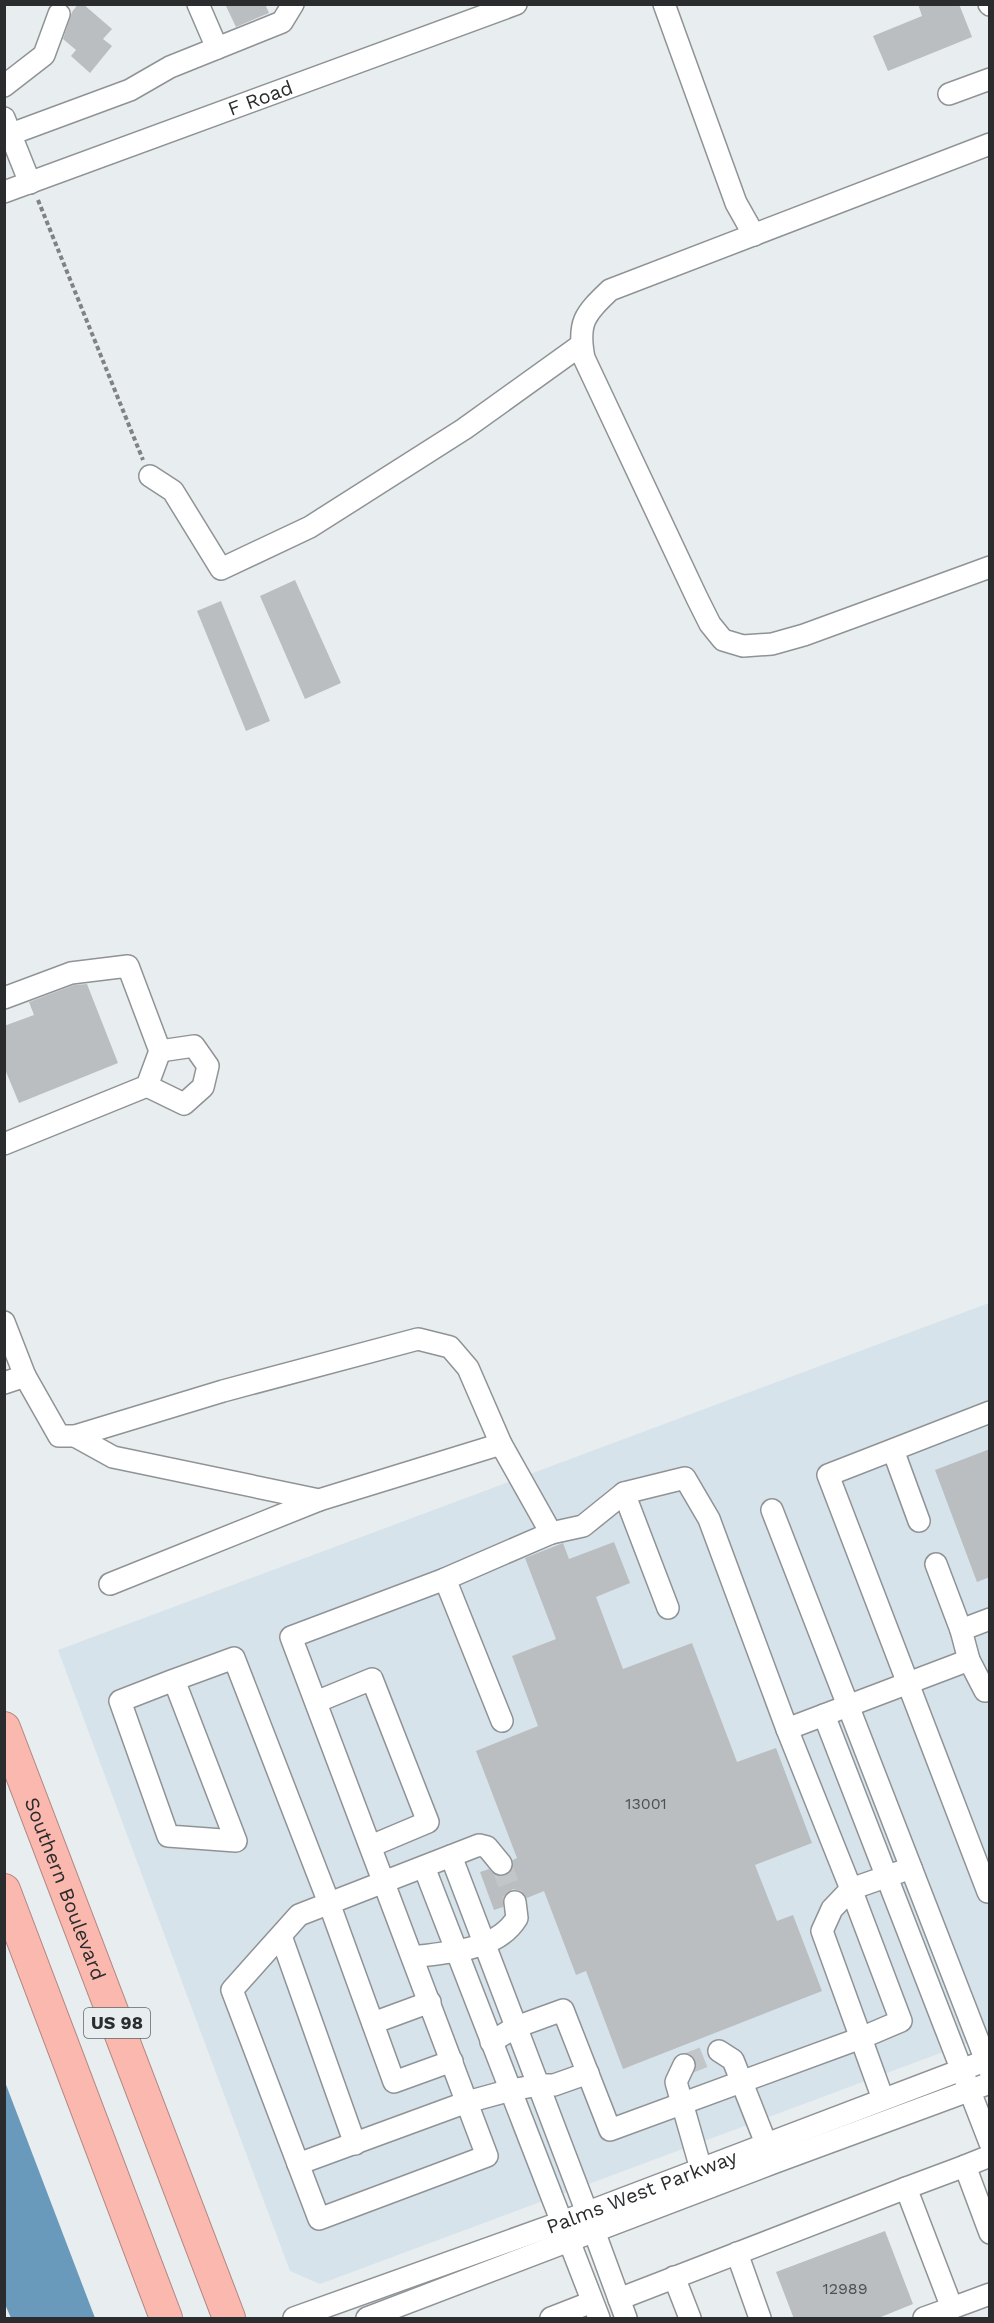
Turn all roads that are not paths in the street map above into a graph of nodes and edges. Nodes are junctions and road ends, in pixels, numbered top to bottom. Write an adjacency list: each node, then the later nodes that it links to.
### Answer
1 (198, 4): 6 (street)
2 (293, 4): 6 (street)
3 (516, 4): 12 (street, F Road)
4 (664, 4): 14 (street)
5 (60, 14): 8 (street)
6 (217, 48): 10 (street)
7 (990, 79): 9 (street)
8 (4, 86)
9 (949, 94)
10 (8, 126): 12 (street)
11 (990, 144): 14 (street)
12 (30, 183): 13 (street, F Road)
13 (4, 192)
14 (754, 235): 15 (street)
15 (581, 345): 16 (street); 17 (street)
16 (150, 476)
17 (990, 567)
18 (4, 998): 19 (street)
19 (160, 1051): 20 (street); 20 (street)
20 (147, 1086): 21 (street)
21 (4, 1144)
22 (4, 1322): 23 (street)
23 (24, 1376): 24 (street); 26 (street)
24 (4, 1383)
25 (990, 1412): 28 (street)
26 (75, 1436): 27 (street); 30 (street)
27 (501, 1444): 30 (street); 33 (street)
28 (893, 1450): 32 (street); 42 (street)
29 (624, 1493): 33 (street); 37 (street); 49 (street)
30 (319, 1500): 36 (street)
31 (772, 1510): 45 (street)
32 (919, 1521)
33 (551, 1533): 35 (street)
34 (936, 1564): 39 (street)
35 (445, 1580): 44 (street); 47 (street)
36 (110, 1584)
37 (669, 1608)
38 (990, 1619): 39 (street)
39 (961, 1630): 40 (street)
40 (969, 1660): 42 (street); 43 (street)
41 (174, 1680): 41 (street); 61 (street)
42 (909, 1682): 45 (street); 59 (street)
43 (988, 1695)
44 (316, 1702): 50 (street); 50 (street)
45 (848, 1707): 46 (street); 54 (street)
46 (824, 1715): 49 (street); 55 (street)
47 (502, 1721)
48 (4, 1728): 103 (highway, Southern Boulevard / US 98)
49 (787, 1729): 57 (street)
50 (371, 1846): 56 (street)
51 (451, 1856): 52 (street); 53 (street); 63 (street)
52 (501, 1864)
53 (424, 1867): 56 (street); 64 (street)
54 (911, 1868): 55 (street); 73 (street)
55 (886, 1878): 57 (street); 75 (street)
56 (385, 1882): 61 (street); 65 (street)
57 (851, 1889): 69 (street); 69 (street)
58 (4, 1890): 102 (highway, US 98)
59 (990, 1892)
60 (515, 1902): 63 (street)
61 (329, 1904): 62 (street); 67 (street)
62 (281, 1936): 86 (street); 89 (street)
63 (484, 1944): 64 (street); 68 (street)
64 (457, 1950): 65 (street); 70 (street)
65 (413, 1958): 66 (street)
66 (430, 2002): 67 (street); 72 (street)
67 (373, 2023): 72 (street)
68 (516, 2027): 70 (street); 76 (street); 79 (street)
69 (861, 2038): 77 (street); 82 (street)
70 (492, 2042): 80 (street)
71 (719, 2052): 77 (street)
72 (452, 2061): 83 (street)
73 (988, 2063): 75 (street, Palms West Parkway)
74 (684, 2065): 84 (street)
75 (960, 2070): 81 (street); 82 (street, Palms West Parkway)
76 (588, 2073): 79 (street); 84 (street)
77 (742, 2082): 84 (street); 87 (street)
78 (990, 2083): 81 (street, Palms West Parkway)
79 (539, 2085): 80 (street); 93 (street)
80 (511, 2090): 83 (street); 94 (street)
81 (968, 2090): 85 (street); 87 (street, Palms West Parkway)
82 (883, 2099): 87 (street, Palms West Parkway)
83 (467, 2102): 86 (street); 89 (street)
84 (682, 2104): 91 (street)
85 (990, 2143)
86 (355, 2144): 89 (street)
87 (770, 2153): 91 (street, Palms West Parkway); 93 (street, Palms West Parkway)
88 (990, 2157): 90 (street)
89 (298, 2164)
90 (965, 2166): 92 (street); 95 (street)
91 (700, 2169): 93 (street, Palms West Parkway)
92 (906, 2188): 96 (street); 99 (street)
93 (591, 2221): 94 (street, Palms West Parkway); 100 (street)
94 (565, 2231): 101 (street); 104 (street, Palms West Parkway); 105 (street, Palms West Parkway)
95 (990, 2233)
96 (737, 2253): 97 (street); 108 (street)
97 (674, 2277): 100 (street); 107 (street)
98 (990, 2294): 99 (street)
99 (952, 2308): 109 (street)
100 (622, 2309)
101 (596, 2311): 106 (street)
102 (166, 2319)
103 (229, 2319)
104 (294, 2319)
105 (366, 2319)
106 (550, 2319)
107 (690, 2319)
108 (760, 2319)
109 (924, 2319)

